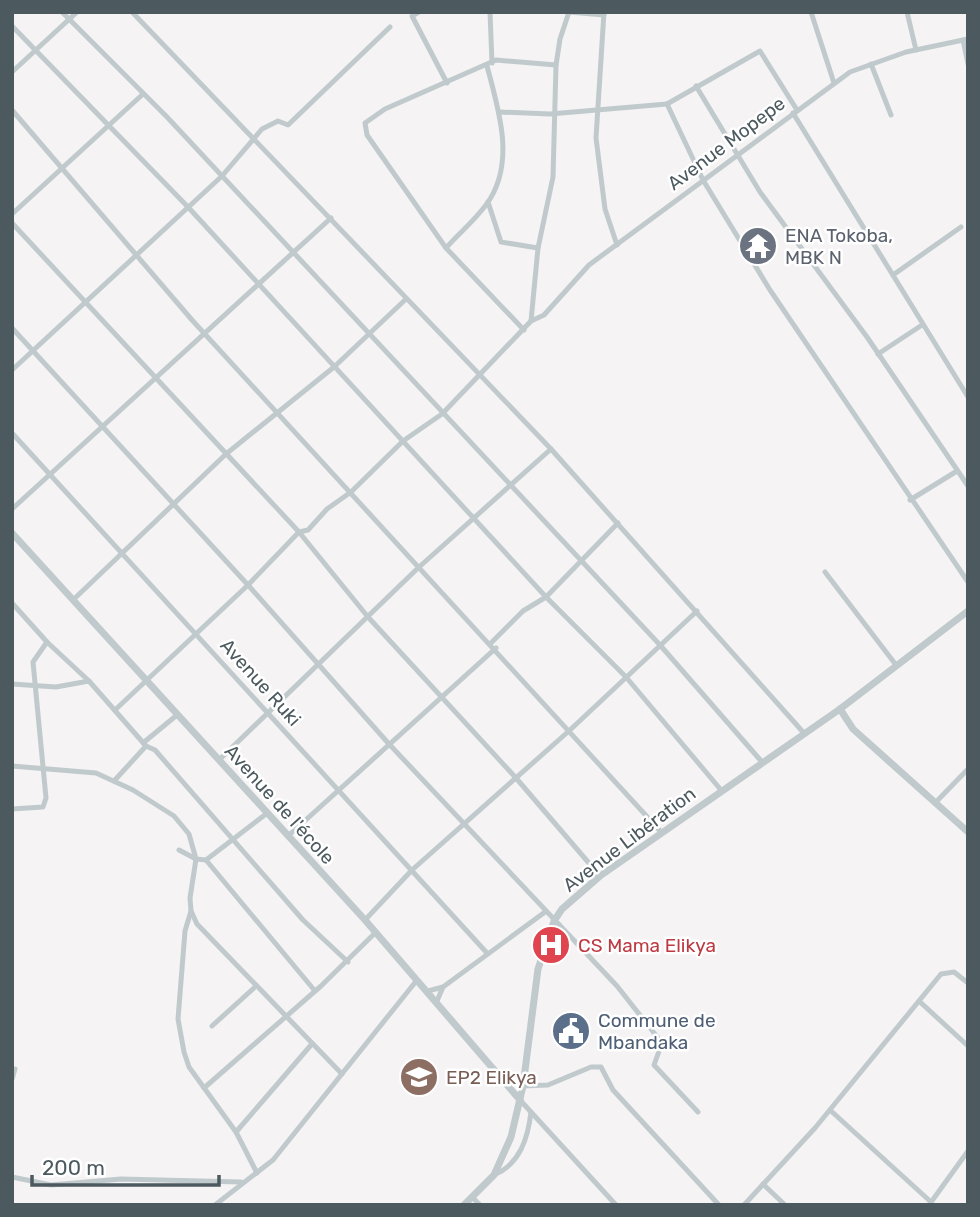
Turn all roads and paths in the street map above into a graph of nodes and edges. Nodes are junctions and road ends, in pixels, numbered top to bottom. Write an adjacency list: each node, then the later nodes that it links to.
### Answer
1 (62, 12): 10 (street)
2 (77, 12): 10 (street)
3 (132, 12): 33 (street)
4 (419, 12): 21 (street)
5 (490, 12): 18 (street)
6 (569, 12): 9 (street); 19 (street)
7 (811, 12): 22 (street)
8 (907, 12): 14 (street)
9 (604, 14): 27 (street)
10 (70, 20): 15 (street); 24 (street)
11 (12, 26): 15 (street)
12 (390, 27): 33 (street)
13 (965, 39): 14 (street, Avenue Mopepe); 17 (street)
14 (916, 50): 16 (street, Avenue Mopepe)
15 (35, 51): 20 (street); 32 (street)
16 (871, 64): 22 (street, Avenue Mopepe); 31 (street)
17 (968, 64)
18 (489, 65): 19 (street); 21 (street); 28 (street)
19 (556, 65): 30 (street)
20 (12, 72)
21 (447, 83): 45 (street)
22 (834, 83): 29 (street, Avenue Mopepe)
23 (696, 86): 25 (street); 29 (street); 34 (street)
24 (143, 94): 32 (street); 36 (street)
25 (667, 104): 27 (street); 37 (street)
26 (12, 110): 35 (street)
27 (597, 110): 30 (street); 44 (street)
28 (499, 111): 30 (street); 38 (street)
29 (795, 111): 34 (street, Avenue Mopepe); 49 (street)
30 (553, 112): 46 (street)
31 (891, 115)
32 (111, 126): 35 (street); 39 (street)
33 (252, 140): 36 (street); 41 (street)
34 (735, 156): 37 (street, Avenue Mopepe); 60 (street)
35 (64, 170): 40 (street); 47 (street)
36 (222, 176): 39 (street); 48 (street)
37 (702, 180): 44 (street, Avenue Mopepe); 78 (street)
38 (488, 202): 45 (street); 46 (street)
39 (188, 207): 47 (street); 50 (street)
40 (12, 214)
41 (331, 218): 48 (street); 51 (street)
42 (12, 223): 52 (street)
43 (961, 227): 49 (street)
44 (617, 244): 53 (street, Avenue Mopepe)
45 (446, 248): 56 (street)
46 (538, 248): 53 (street)
47 (136, 254): 52 (street); 57 (street)
48 (294, 254): 50 (street); 58 (street)
49 (893, 275): 54 (street)
50 (259, 285): 57 (street); 61 (street)
51 (406, 299): 58 (street); 63 (street)
52 (85, 303): 59 (street); 64 (street)
53 (531, 321): 56 (street, Avenue Mopepe)
54 (922, 325): 60 (street); 65 (street)
55 (12, 328): 59 (street)
56 (524, 330): 63 (street, Avenue Mopepe)
57 (204, 333): 64 (street); 66 (street)
58 (368, 334): 61 (street); 67 (street)
59 (32, 351): 62 (street); 68 (street)
60 (878, 354): 73 (street)
61 (334, 367): 66 (street); 70 (street)
62 (12, 370)
63 (480, 377): 67 (street, Avenue Mopepe); 71 (street)
64 (154, 379): 68 (street); 72 (street)
65 (968, 397)
66 (278, 411): 72 (street); 77 (street)
67 (442, 414): 70 (street, Avenue Mopepe); 75 (street)
68 (103, 425): 74 (street); 79 (street)
69 (12, 433): 74 (street, Avenue Ruki)
70 (402, 441): 77 (street, Avenue Mopepe); 81 (street)
71 (551, 449): 75 (street); 82 (street)
72 (226, 454): 79 (street); 83 (street)
73 (957, 471): 76 (street); 78 (street)
74 (49, 473): 80 (street); 85 (street, Avenue Ruki)
75 (509, 485): 81 (street); 86 (street)
76 (968, 486)
77 (351, 492): 83 (street, Avenue Mopepe); 87 (street)
78 (910, 500): 89 (street)
79 (175, 504): 85 (street); 90 (street)
80 (12, 509)
81 (473, 516): 87 (street); 91 (street)
82 (618, 523): 86 (street); 94 (street)
83 (299, 532): 90 (street, Avenue Mopepe); 96 (street)
84 (12, 533): 92 (street, Avenue de l'école)
85 (123, 554): 92 (street); 97 (street, Avenue Ruki)
86 (581, 564): 91 (street); 100 (street)
87 (418, 568): 96 (street); 99 (street)
88 (825, 572): 103 (street)
89 (968, 582)
90 (248, 585): 97 (street, Avenue Mopepe); 102 (street)
91 (546, 597): 99 (street); 104 (street)
92 (73, 600): 106 (street, Avenue de l'école)
93 (12, 603): 98 (street)
94 (697, 611): 100 (street); 115 (street)
95 (968, 611): 103 (street, Avenue Libération)
96 (368, 617): 102 (street); 109 (street)
97 (195, 632): 106 (street, Avenue Mopepe); 112 (street, Avenue Ruki)
98 (47, 642): 105 (street); 108 (street)
99 (491, 643): 101 (street)
100 (660, 645): 104 (street); 120 (street)
101 (496, 648): 109 (street); 114 (street)
102 (318, 664): 112 (street); 117 (street)
103 (896, 664): 110 (street, Avenue Libération)
104 (626, 677): 114 (street); 126 (street)
105 (89, 681): 108 (street); 111 (street)
106 (147, 681): 111 (street, Avenue Mopepe); 113 (street, Avenue de l'école)
107 (12, 684): 108 (street)
108 (36, 685): 122 (street)
109 (442, 696): 117 (street); 124 (street)
110 (840, 709): 115 (street, Avenue Libération); 128 (street)
111 (115, 710): 116 (street)
112 (268, 712): 119 (street); 127 (street, Avenue Ruki)
113 (177, 715): 116 (street); 119 (street, Avenue de l'école)
114 (570, 730): 124 (street); 133 (street)
115 (803, 732): 120 (street, Avenue Libération)
116 (145, 744): 125 (street); 135 (street)
117 (389, 744): 127 (street); 131 (street)
118 (12, 757): 121 (street)
119 (219, 760): 130 (street, Avenue de l'école)
120 (762, 762): 126 (street, Avenue Libération)
121 (13, 766): 122 (street)
122 (45, 769): 125 (street); 129 (street)
123 (968, 769): 128 (street)
124 (516, 778): 131 (street); 140 (street)
125 (114, 781): 137 (street)
126 (722, 790): 133 (street, Avenue Libération)
127 (338, 791): 134 (street); 139 (street, Avenue Ruki)
128 (936, 802): 132 (street)
129 (12, 809)
130 (266, 814): 134 (street, Avenue de l'école); 135 (street)
131 (464, 821): 139 (street); 142 (street)
132 (968, 832)
133 (662, 833): 140 (street, Avenue Libération)
134 (288, 836): 143 (street, Avenue de l'école)
135 (234, 839): 138 (street); 147 (street)
136 (179, 850): 137 (street)
137 (196, 859): 138 (street); 141 (street)
138 (206, 860): 152 (street)
139 (411, 870): 143 (street); 146 (street, Avenue Ruki)
140 (600, 876): 144 (street, Avenue Libération)
141 (191, 911): 150 (street); 164 (street)
142 (545, 912): 144 (street); 146 (street)
143 (365, 920): 145 (street, Avenue de l'école)
144 (554, 921): 163 (street, Avenue Libération); 168 (street)
145 (375, 933): 147 (street); 148 (street, Avenue de l'école)
146 (487, 953): 151 (street)
147 (348, 962): 152 (street)
148 (417, 980): 153 (street, Avenue de l'école); 161 (street)
149 (968, 984): 154 (street)
150 (256, 987): 156 (street); 157 (street)
151 (443, 987): 153 (street); 155 (street)
152 (315, 990): 156 (street)
153 (428, 991): 155 (street, Avenue de l'école)
154 (919, 1001): 159 (street); 166 (street)
155 (437, 1002): 165 (street, Avenue de l'école)
156 (284, 1017): 158 (street); 164 (street)
157 (212, 1026)
158 (311, 1045): 161 (street); 169 (street)
159 (968, 1046)
160 (15, 1069): 162 (street)
161 (342, 1074): 171 (street)
162 (12, 1079)
163 (523, 1086): 165 (street, Avenue Libération); 182 (street)
164 (204, 1088): 169 (street)
165 (520, 1100): 167 (street); 172 (street, Avenue Libération)
166 (830, 1110): 175 (street); 177 (street)
167 (531, 1112): 172 (street); 178 (street)
168 (698, 1112)
169 (236, 1132): 171 (street)
170 (968, 1151): 177 (street)
171 (257, 1173): 174 (street)
172 (494, 1175): 176 (street, Avenue Libération)
173 (12, 1177): 174 (street)
174 (241, 1182): 179 (street)
175 (763, 1184): 183 (street); 184 (street)
176 (472, 1197): 180 (street, Avenue Libération); 181 (street)
177 (931, 1202): 185 (street)
178 (611, 1203)
179 (215, 1205)
180 (464, 1205)
181 (480, 1205)
182 (719, 1205)
183 (744, 1205)
184 (785, 1205)
185 (940, 1205)

